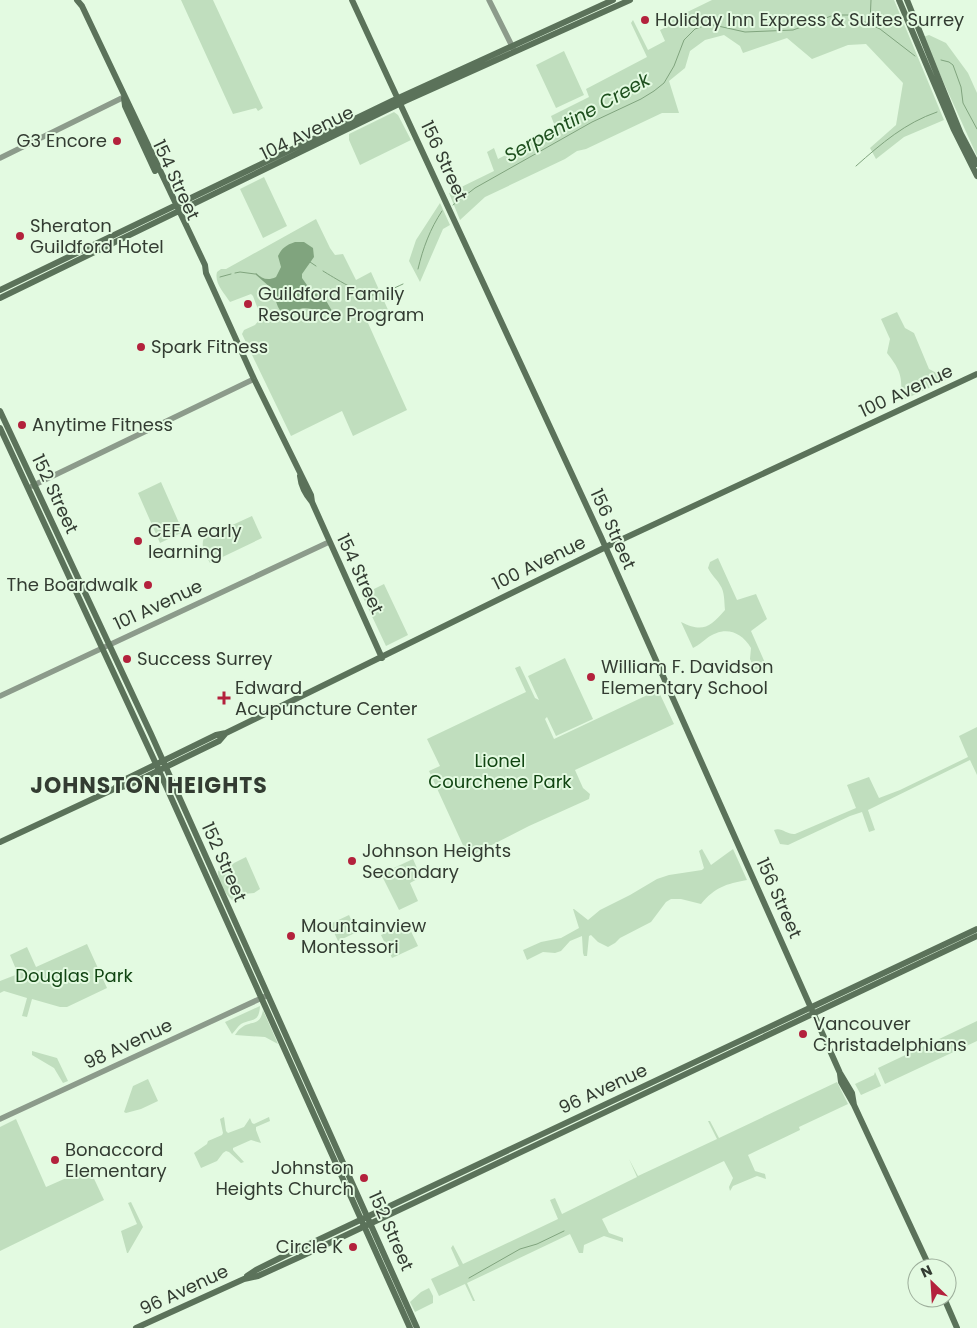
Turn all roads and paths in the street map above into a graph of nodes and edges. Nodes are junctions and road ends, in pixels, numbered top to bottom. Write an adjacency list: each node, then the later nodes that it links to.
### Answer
1 (77, 0): 8 (main road, 154 Street)
2 (352, 0): 11 (main road, 156 Street)
3 (489, 0): 9 (street)
4 (613, 0): 9 (main road, 104 Avenue)
5 (630, 0): 9 (main road, 104 Avenue)
6 (899, 0): 14 (main road)
7 (907, 0): 13 (main road)
8 (82, 3): 10 (main road, 154 Street)
9 (514, 49): 11 (main road, 104 Avenue)
10 (124, 97): 12 (street); 15 (main road, 154 Street)
11 (399, 101): 15 (main road, 104 Avenue); 26 (main road, 156 Street)
12 (0, 158)
13 (977, 164)
14 (977, 176)
15 (176, 210): 16 (main road, 104 Avenue); 17 (main road, 104 Avenue); 21 (main road, 154 Street)
16 (55, 264): 17 (main road); 18 (main road, 104 Avenue)
17 (30, 283): 19 (main road, 104 Avenue)
18 (0, 290)
19 (0, 298)
20 (977, 374): 26 (main road, 100 Avenue)
21 (254, 379): 24 (street); 25 (main road, 154 Street)
22 (0, 411): 24 (main road, 152 Street)
23 (0, 428): 24 (main road, 152 Street)
24 (31, 486): 27 (main road, 152 Street); 28 (main road, 152 Street)
25 (329, 542): 29 (street, 101 Avenue); 31 (main road, 154 Street)
26 (605, 547): 31 (main road, 100 Avenue); 40 (main road, 156 Street)
27 (69, 578): 28 (main road); 30 (main road, 152 Street)
28 (90, 603): 29 (main road, 152 Street)
29 (109, 645): 30 (street, 101 Avenue); 33 (main road, 152 Street)
30 (102, 648): 32 (street, 101 Avenue); 33 (main road, 152 Street)
31 (382, 658): 33 (main road, 100 Avenue)
32 (0, 696)
33 (161, 766): 34 (main road, 100 Avenue); 39 (main road, 152 Street)
34 (0, 842)
35 (977, 929): 37 (main road, 96 Avenue)
36 (977, 936): 38 (main road, 96 Avenue)
37 (950, 942): 38 (main road); 40 (main road, 96 Avenue)
38 (921, 962): 40 (main road, 96 Avenue)
39 (265, 997): 43 (street, 98 Avenue); 46 (main road, 152 Street)
40 (813, 1010): 41 (main road, 96 Avenue); 42 (main road, 96 Avenue); 47 (main road, 156 Street)
41 (696, 1061): 42 (main road); 44 (main road, 96 Avenue)
42 (692, 1070): 45 (main road, 96 Avenue)
43 (0, 1119)
44 (484, 1162): 45 (main road); 46 (main road, 96 Avenue)
45 (479, 1171): 46 (main road, 96 Avenue)
46 (367, 1222): 48 (main road, 152 Street); 49 (main road, 152 Street); 51 (main road, 96 Avenue)
47 (925, 1258)
48 (396, 1296): 49 (main road); 52 (main road, 152 Street)
49 (404, 1297): 53 (main road, 152 Street)
50 (948, 1308): 54 (main road)
51 (136, 1328)
52 (410, 1328)
53 (417, 1328)
54 (957, 1328)

